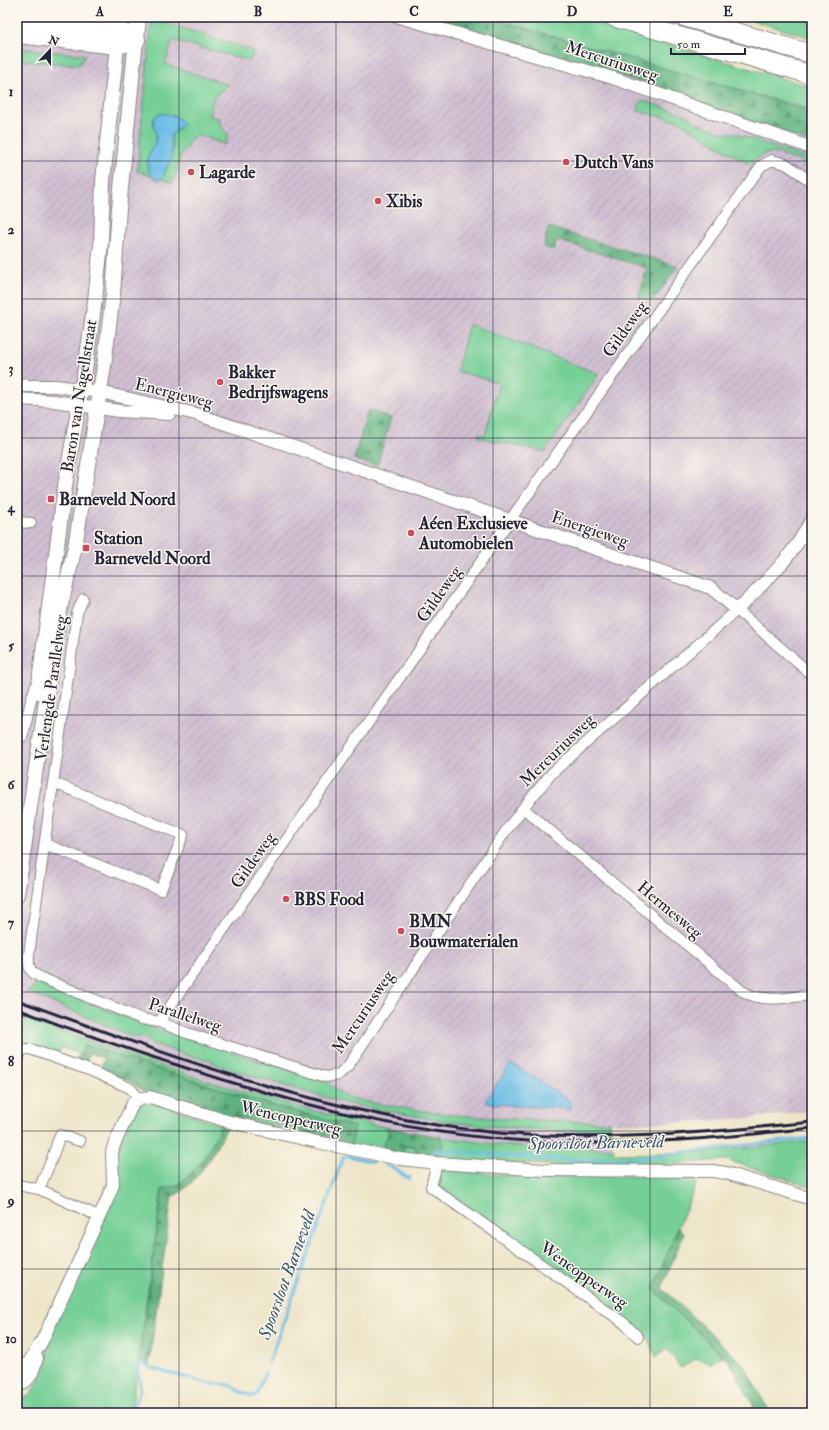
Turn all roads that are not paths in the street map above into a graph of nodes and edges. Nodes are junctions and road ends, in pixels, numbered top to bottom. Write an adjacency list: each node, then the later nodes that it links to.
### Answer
1 (138, 17): 8 (main road, Baron van Nagellstraat)
2 (399, 17): 11 (street, Mercuriusweg)
3 (613, 17): 10 (highway)
4 (684, 17): 9 (highway)
5 (17, 20): 6 (highway)
6 (118, 31): 7 (highway); 8 (highway); 15 (main road, Baron van Nagellstraat)
7 (17, 34)
8 (136, 40): 14 (main road, Baron van Nagellstraat)
9 (812, 54)
10 (812, 76)
11 (812, 148)
12 (812, 182): 20 (street, Gildeweg)
13 (17, 386): 15 (street)
14 (100, 392): 15 (street, Energieweg); 17 (main road, Baron van Nagellstraat); 18 (street, Energieweg)
15 (80, 397): 16 (street); 17 (street, Energieweg); 25 (main road, Baron van Nagellstraat)
16 (17, 399)
17 (97, 407): 18 (street, Energieweg); 32 (main road, Baron van Nagellstraat)
18 (240, 429): 20 (street, Energieweg)
19 (812, 518): 24 (street, Mercuriusweg)
20 (510, 520): 24 (street, Energieweg); 35 (street, Gildeweg)
21 (17, 522): 22 (street)
22 (31, 523)
23 (82, 599): 28 (street, Verlengde Parallelweg)
24 (737, 610): 26 (street, Energieweg); 29 (street, Mercuriusweg)
25 (40, 674): 27 (street, Baron van Nagellstraat); 31 (main road, Baron van Nagellstraat)
26 (812, 675)
27 (18, 741)
28 (54, 783): 30 (street, Verlengde Parallelweg); 30 (street, Verlengde Parallelweg)
29 (522, 808): 34 (street, Hermesweg); 37 (street, Mercuriusweg)
30 (45, 844): 33 (street, Verlengde Parallelweg)
31 (17, 853)
32 (17, 896)
33 (30, 970): 35 (street, Parallelweg)
34 (812, 994)
35 (159, 1022): 37 (street, Parallelweg)
36 (17, 1063): 38 (street)
37 (335, 1076)
38 (140, 1099): 40 (street, Wencopperweg); 44 (street)
39 (80, 1141): 42 (street)
40 (436, 1164): 43 (street, Wencopperweg); 45 (street, Wencopperweg)
41 (17, 1185): 42 (street)
42 (39, 1189): 44 (street)
43 (812, 1199)
44 (100, 1217): 46 (street)
45 (638, 1337)
46 (42, 1341): 47 (street); 48 (street)
47 (17, 1374)
48 (17, 1386)

